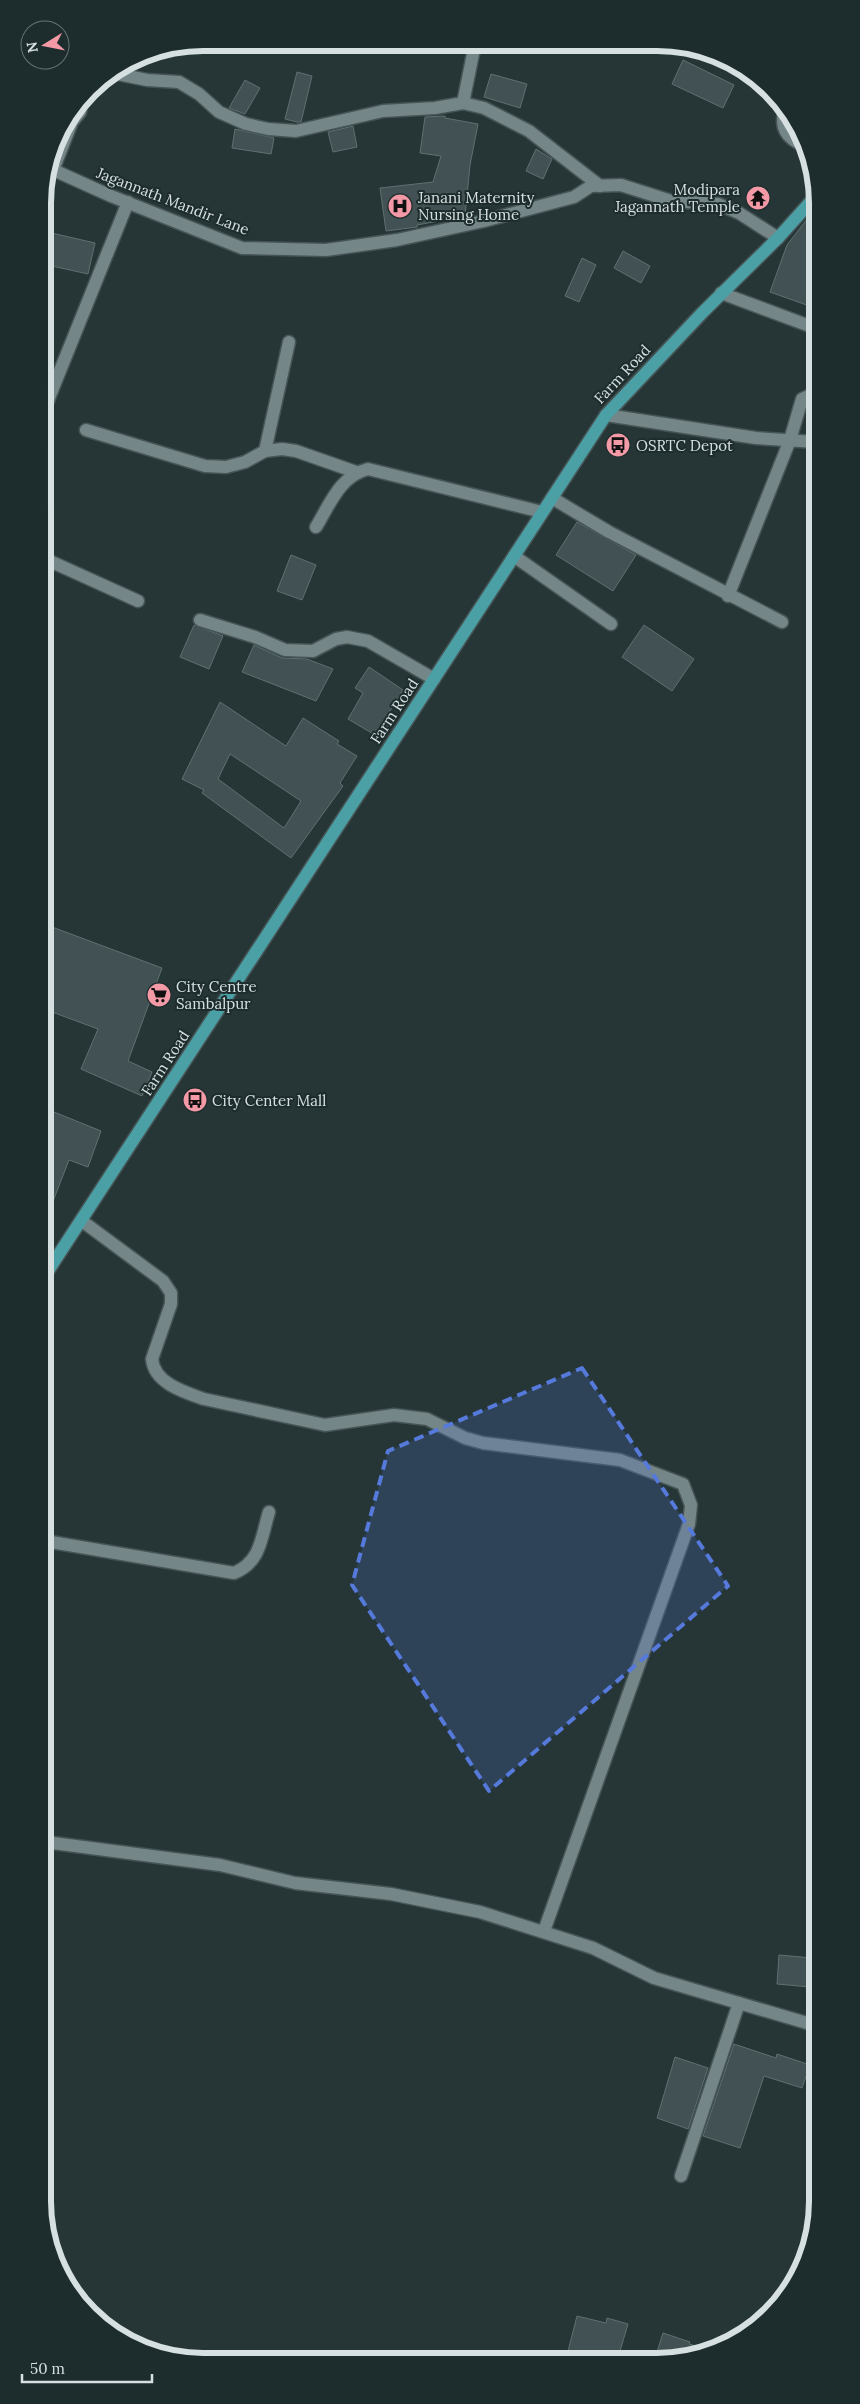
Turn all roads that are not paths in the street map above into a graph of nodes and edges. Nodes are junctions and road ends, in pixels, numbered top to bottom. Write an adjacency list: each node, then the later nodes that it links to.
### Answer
1 (473, 51): 3 (street)
2 (123, 74): 3 (street)
3 (463, 103): 7 (street)
4 (784, 121): 5 (street)
5 (796, 142)
6 (55, 171): 8 (street, Jagannath Mandir Lane)
7 (600, 186): 8 (street, Jagannath Mandir Lane); 10 (street, Jagannath Mandir Lane)
8 (128, 202): 14 (street)
9 (809, 204): 10 (main road, Farm Road)
10 (778, 238): 11 (main road, Farm Road)
11 (721, 294): 12 (street); 16 (main road, Farm Road)
12 (809, 326)
13 (289, 342): 20 (street)
14 (52, 391)
15 (809, 396): 18 (street)
16 (606, 415): 18 (street); 22 (main road, Farm Road)
17 (86, 430): 20 (street)
18 (790, 440): 19 (street); 27 (street)
19 (809, 442)
20 (265, 451): 21 (street)
21 (356, 472): 23 (street); 24 (street)
22 (552, 498): 23 (main road, Farm Road); 27 (street)
23 (542, 512): 25 (main road, Farm Road)
24 (316, 527)
25 (514, 556): 31 (street); 32 (main road, Farm Road)
26 (52, 562): 28 (street)
27 (728, 596): 30 (street)
28 (138, 601)
29 (200, 620): 32 (street)
30 (782, 622)
31 (611, 624)
32 (434, 679): 33 (main road, Farm Road)
33 (82, 1221): 34 (main road, Farm Road); 38 (street)
34 (51, 1266)
35 (269, 1512): 36 (street)
36 (51, 1542)
37 (51, 1843): 38 (street)
38 (544, 1931): 39 (street)
39 (739, 2003): 40 (street); 41 (street)
40 (808, 2023)
41 (681, 2176)

